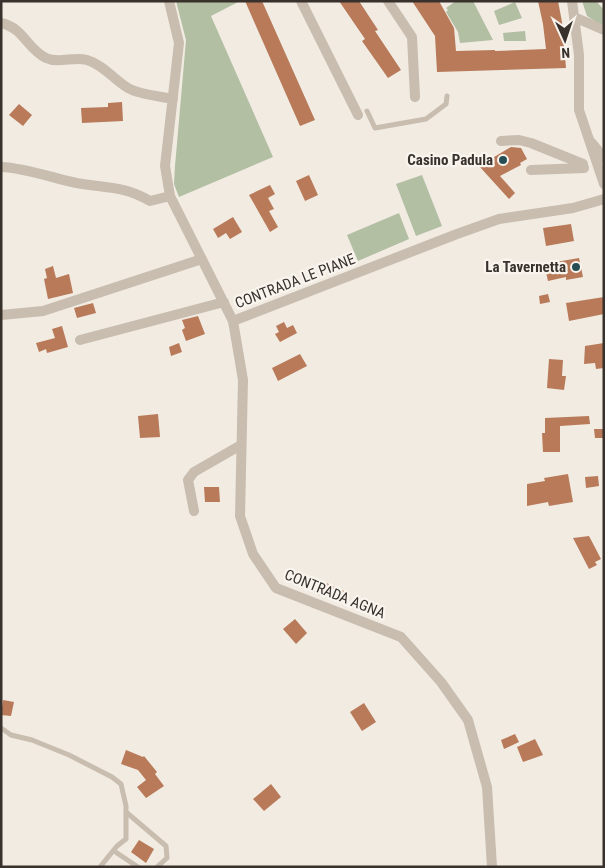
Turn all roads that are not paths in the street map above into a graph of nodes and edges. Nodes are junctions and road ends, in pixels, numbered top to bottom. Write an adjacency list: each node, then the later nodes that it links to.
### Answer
1 (169, 1): 10 (street, CONTRADA LE PIANE)
2 (301, 1): 11 (street)
3 (388, 1): 9 (street)
4 (572, 1): 5 (street)
5 (574, 17): 7 (street); 12 (street)
6 (1, 24): 10 (street)
7 (604, 30)
8 (447, 96): 11 (lane)
9 (414, 97)
10 (173, 99): 18 (street, CONTRADA LE PIANE)
11 (363, 113)
12 (588, 139): 14 (street); 17 (street)
13 (500, 140): 16 (street)
14 (604, 158)
15 (1, 167): 18 (street)
16 (531, 170)
17 (603, 180)
18 (170, 196): 20 (street, CONTRADA LE PIANE)
19 (604, 198): 23 (street, CONTRADA LE PIANE)
20 (202, 259): 21 (street, CONTRADA LE PIANE); 22 (street)
21 (224, 302): 23 (street, CONTRADA LE PIANE); 24 (street)
22 (1, 315)
23 (233, 321): 25 (street, CONTRADA AGNA)
24 (80, 340)
25 (241, 445): 26 (street); 33 (street, CONTRADA AGNA)
26 (194, 511)
27 (1, 728): 28 (lane)
28 (126, 812): 29 (lane); 32 (lane)
29 (114, 852): 30 (lane); 31 (lane)
30 (100, 867)
31 (138, 867)
32 (157, 867)
33 (492, 867)

